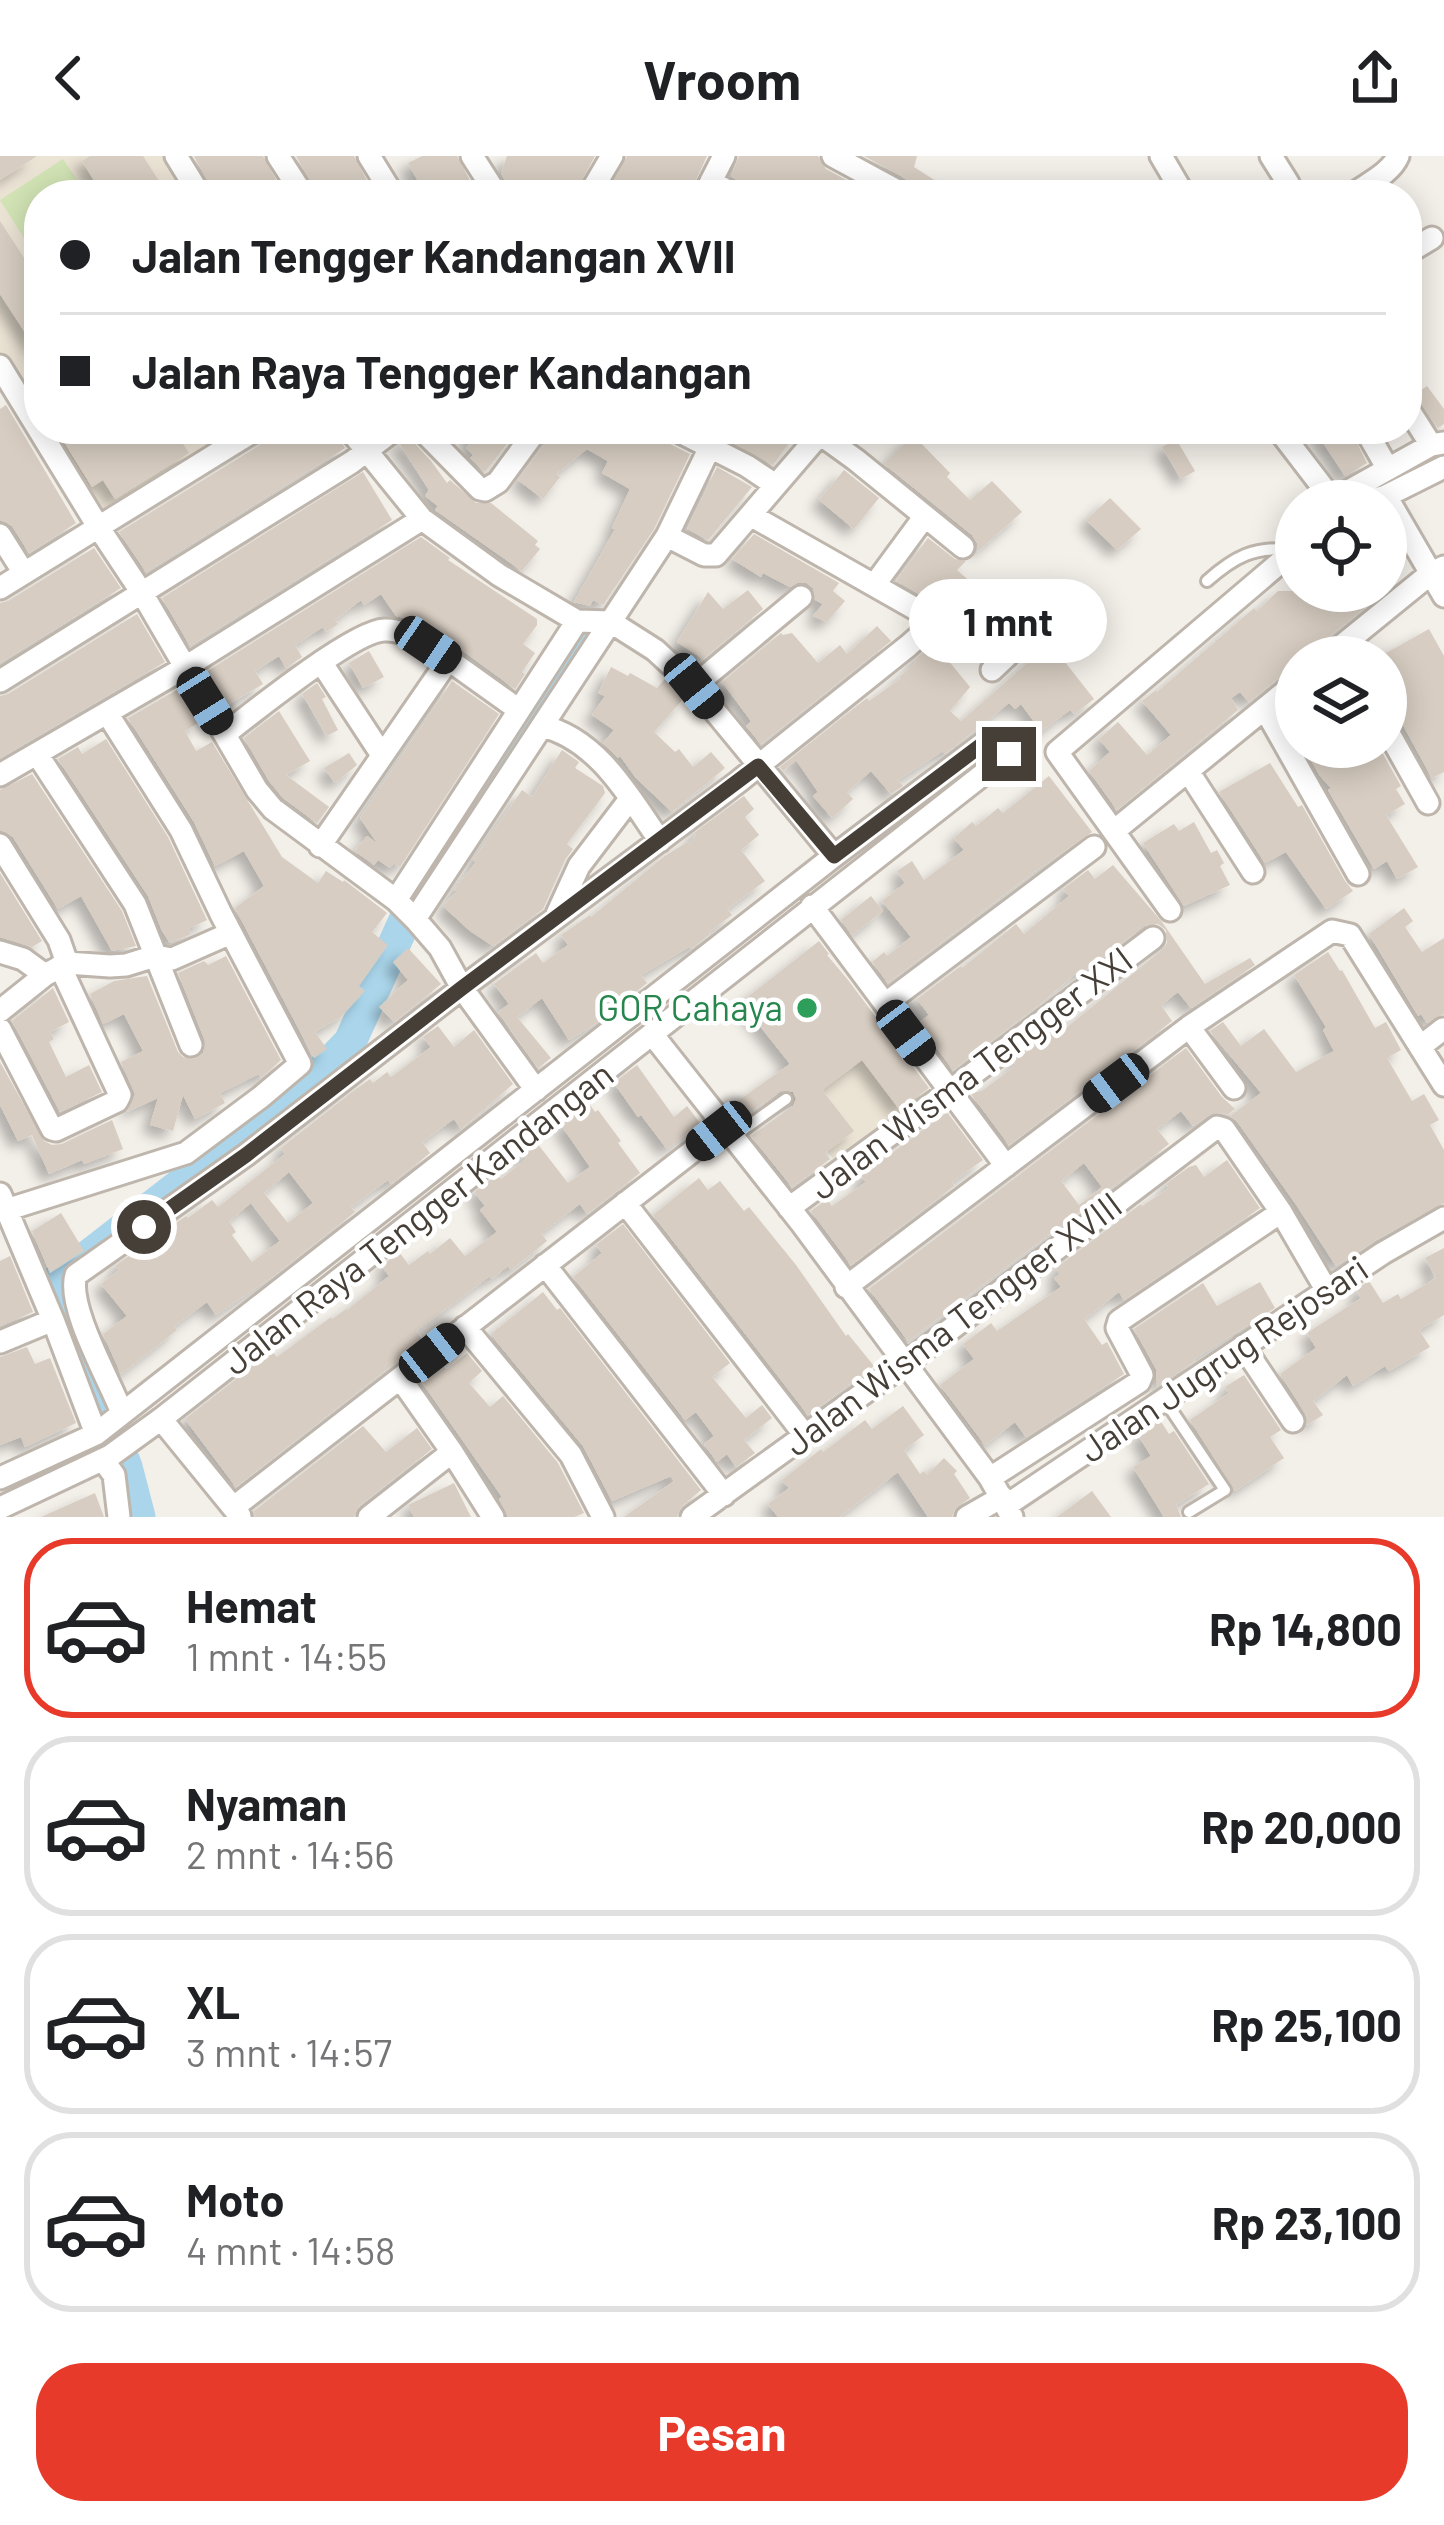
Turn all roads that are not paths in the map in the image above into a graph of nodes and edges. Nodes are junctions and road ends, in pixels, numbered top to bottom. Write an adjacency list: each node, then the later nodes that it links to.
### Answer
1 (833, 156): 3 (street)
2 (1398, 156): 4 (street)
3 (877, 180)
4 (1372, 180)
5 (1432, 238): 6 (street)
6 (1422, 244)
7 (0, 366): 8 (street)
8 (24, 405)
9 (48, 444): 30 (street)
10 (233, 444): 30 (street)
11 (362, 444): 22 (street)
12 (377, 444): 22 (street)
13 (436, 444): 14 (street)
14 (527, 444)
15 (704, 444): 21 (street)
16 (812, 444): 27 (street)
17 (834, 444): 28 (street)
18 (1290, 444): 24 (street)
19 (1374, 444): 24 (street)
20 (1438, 444): 24 (street)
21 (710, 447): 25 (street); 33 (street)
22 (368, 451): 29 (street); 42 (street)
23 (1444, 467): 26 (street)
24 (1388, 469)
25 (768, 480)
26 (1407, 485)
27 (752, 516): 33 (street); 40 (street)
28 (925, 516): 34 (street); 40 (street)
29 (422, 519): 46 (street); 52 (street)
30 (99, 528): 38 (street); 42 (street)
31 (0, 535): 38 (street)
32 (1407, 535): 37 (street)
33 (667, 536): 47 (street)
34 (963, 547)
35 (1275, 550): 39 (lane)
36 (1275, 567): 69 (street)
37 (1437, 571): 44 (street); 49 (street)
38 (25, 573): 41 (street)
39 (1207, 581)
40 (875, 584): 45 (street)
41 (0, 588)
42 (142, 593): 52 (street); 53 (street)
43 (801, 596): 54 (street)
44 (1444, 596)
45 (914, 608)
46 (577, 621): 47 (street); 57 (street)
47 (611, 622): 54 (street); 59 (street)
48 (1037, 628): 63 (street)
49 (1359, 636)
50 (449, 659): 51 (street); 57 (street); 62 (street)
51 (321, 662): 60 (street); 62 (street)
52 (184, 668): 58 (street); 60 (street)
53 (0, 680)
54 (694, 686): 63 (street)
55 (1275, 701): 56 (street)
56 (1265, 709): 65 (street); 76 (street)
57 (520, 710): 78 (street)
58 (107, 713): 61 (street); 82 (street)
59 (542, 726): 67 (street); 78 (street)
60 (225, 734): 72 (street)
61 (37, 754): 66 (street); 86 (street)
62 (382, 755): 72 (street)
63 (758, 766): 70 (street); 74 (street)
64 (1407, 766): 68 (street)
65 (1188, 771): 69 (street); 75 (street)
66 (0, 775)
67 (630, 799): 70 (street); 80 (street)
68 (1428, 803)
69 (1114, 831): 79 (street)
70 (660, 841): 80 (street)
71 (0, 845): 87 (street)
72 (320, 846): 78 (street)
73 (1094, 847): 89 (street)
74 (834, 856): 77 (street, Jalan Raya Tengger Kandangan); 81 (street, Jalan Raya Tengger Kandangan)
75 (1253, 872)
76 (1358, 874)
77 (812, 906): 84 (street, Jalan Raya Tengger Kandangan); 89 (street)
78 (405, 909): 88 (street)
79 (1170, 910)
80 (557, 916): 88 (street)
81 (749, 922): 84 (street); 99 (street, Jalan Raya Tengger Kandangan)
82 (231, 933): 86 (street); 109 (street)
83 (1153, 938): 100 (street, Jalan Wisma Tengger XXI)
84 (766, 944): 94 (street, Jalan Raya Tengger Kandangan)
85 (0, 952): 87 (street)
86 (155, 956): 87 (street); 95 (street)
87 (57, 968): 90 (street); 92 (street)
88 (462, 988): 99 (street); 123 (street)
89 (885, 1004): 100 (street)
90 (0, 1011)
91 (1189, 1027): 96 (street); 98 (street); 104 (street)
92 (0, 1029)
93 (1443, 1029): 96 (street)
94 (652, 1034): 102 (street); 105 (street, Jalan Raya Tengger Kandangan)
95 (191, 1045)
96 (1420, 1047): 97 (street)
97 (1444, 1085)
98 (1234, 1088)
99 (536, 1090): 103 (street, Jalan Raya Tengger Kandangan)
100 (950, 1091): 104 (street); 107 (street, Jalan Wisma Tengger XXI)
101 (786, 1099): 102 (lane)
102 (729, 1131): 106 (street); 107 (street)
103 (456, 1152): 105 (street); 123 (street, Jalan Raya Tengger Kandangan)
104 (1006, 1166): 112 (street)
105 (474, 1176): 121 (street, Jalan Raya Tengger Kandangan)
106 (625, 1203): 111 (street); 124 (street)
107 (789, 1208): 112 (street)
108 (1281, 1212): 113 (street); 118 (street, Jalan Wisma Tengger XVIII); 129 (street)
109 (5, 1218): 114 (street)
110 (1444, 1218): 113 (street, Jalan Jugrug Rejosari)
111 (545, 1265): 115 (street); 128 (street)
112 (846, 1286): 118 (street)
113 (1327, 1291): 117 (street, Jalan Jugrug Rejosari)
114 (53, 1320): 116 (street); 123 (street)
115 (465, 1327): 119 (street); 136 (street)
116 (0, 1342)
117 (1243, 1346): 120 (street, Jalan Jugrug Rejosari); 122 (street)
118 (904, 1364): 124 (street, Jalan Wisma Tengger XVIII); 129 (street)
119 (400, 1378): 125 (street); 131 (street)
120 (1164, 1400): 129 (street, Jalan Jugrug Rejosari); 132 (lane)
121 (161, 1419): 126 (street, Jalan Raya Tengger Kandangan); 131 (street)
122 (1293, 1421)
123 (109, 1424): 127 (street, Jalan Raya Tengger Kandangan)
124 (803, 1434): 128 (street, Jalan Wisma Tengger XVIII)
125 (452, 1452): 134 (street); 135 (street)
126 (106, 1458): 130 (street, Jalan Raya Tengger Kandangan); 133 (street)
127 (0, 1478)
128 (724, 1495): 137 (street, Jalan Wisma Tengger XVIII)
129 (1003, 1499): 138 (street)
130 (0, 1508)
131 (237, 1512)
132 (1189, 1512)
133 (119, 1517)
134 (370, 1517)
135 (494, 1517)
136 (603, 1517)
137 (692, 1517)
138 (967, 1517)

